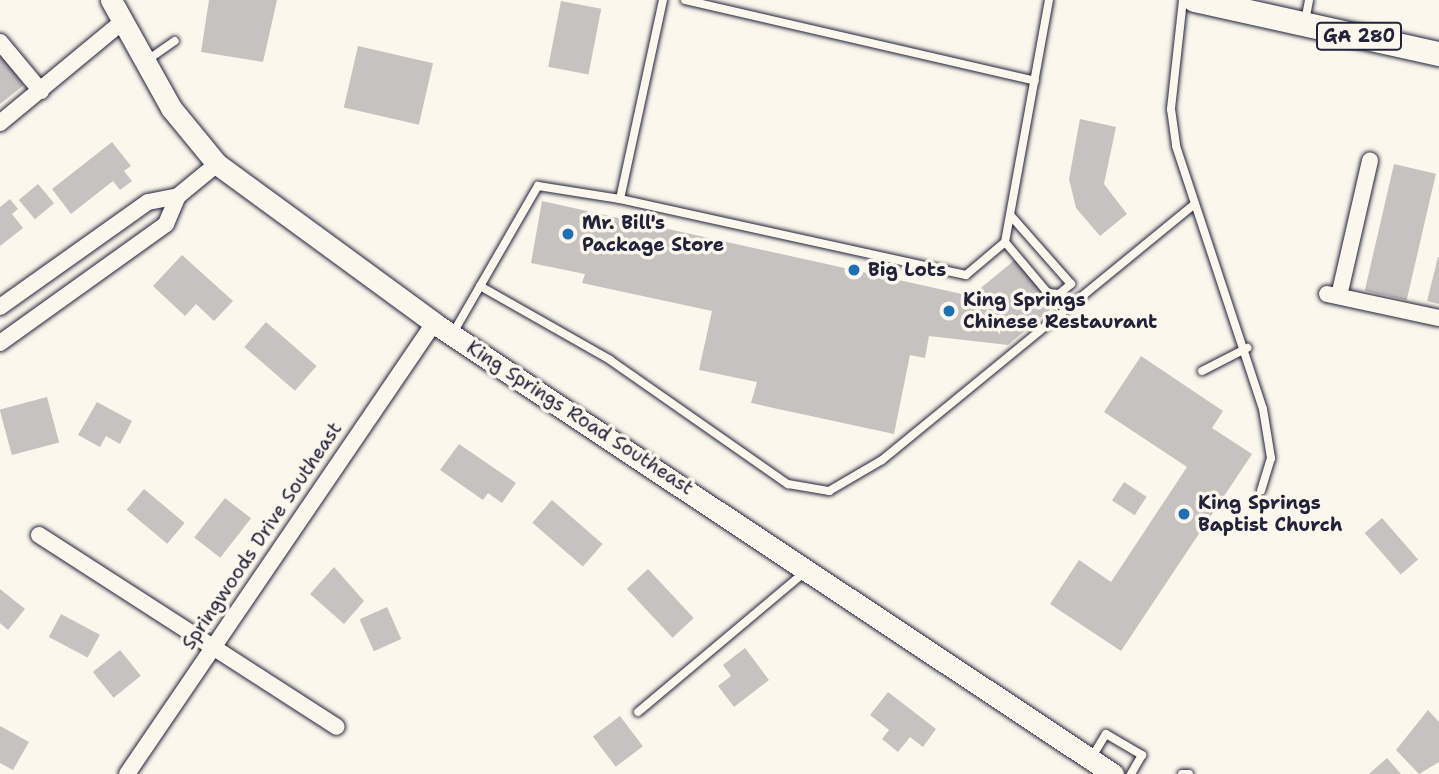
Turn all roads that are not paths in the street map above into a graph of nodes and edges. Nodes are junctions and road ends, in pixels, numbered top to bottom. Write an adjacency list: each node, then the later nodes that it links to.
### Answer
1 (111, 0): 8 (street, King Springs Road Southeast)
2 (663, 0): 19 (lane)
3 (685, 0): 13 (lane)
4 (1049, 0): 13 (lane)
5 (1183, 0): 20 (lane)
6 (1195, 0): 7 (main road, GA 280)
7 (1307, 12): 11 (main road, GA 280)
8 (122, 22): 12 (street, King Springs Road Southeast); 14 (street)
9 (175, 41): 12 (lane)
10 (0, 42): 14 (street)
11 (1439, 54)
12 (143, 63): 17 (street, King Springs Road Southeast)
13 (1035, 81): 21 (lane)
14 (41, 91): 15 (street)
15 (0, 123)
16 (1370, 161): 27 (street)
17 (217, 164): 18 (street); 28 (street, King Springs Road Southeast)
18 (177, 196): 23 (street); 25 (street)
19 (620, 199): 22 (lane); 24 (lane)
20 (1194, 205): 24 (lane); 30 (lane)
21 (1011, 216): 22 (lane); 22 (lane)
22 (1005, 242)
23 (40, 279): 25 (street); 26 (street)
24 (480, 286): 28 (lane)
25 (57, 302): 29 (street)
26 (0, 307)
27 (1439, 318)
28 (443, 329): 34 (street, King Springs Road Southeast); 35 (street, Springwoods Drive Southeast)
29 (0, 343)
30 (1247, 348): 31 (lane); 32 (lane)
31 (1202, 371)
32 (1261, 490)
33 (39, 535): 35 (street)
34 (808, 569): 36 (lane); 38 (street, King Springs Road Southeast)
35 (213, 646): 37 (street); 39 (street, Springwoods Drive Southeast)
36 (638, 712)
37 (337, 727)
38 (1091, 759): 40 (street, King Springs Road Southeast); 41 (lane)
39 (127, 774)
40 (1112, 774)
41 (1131, 774)

